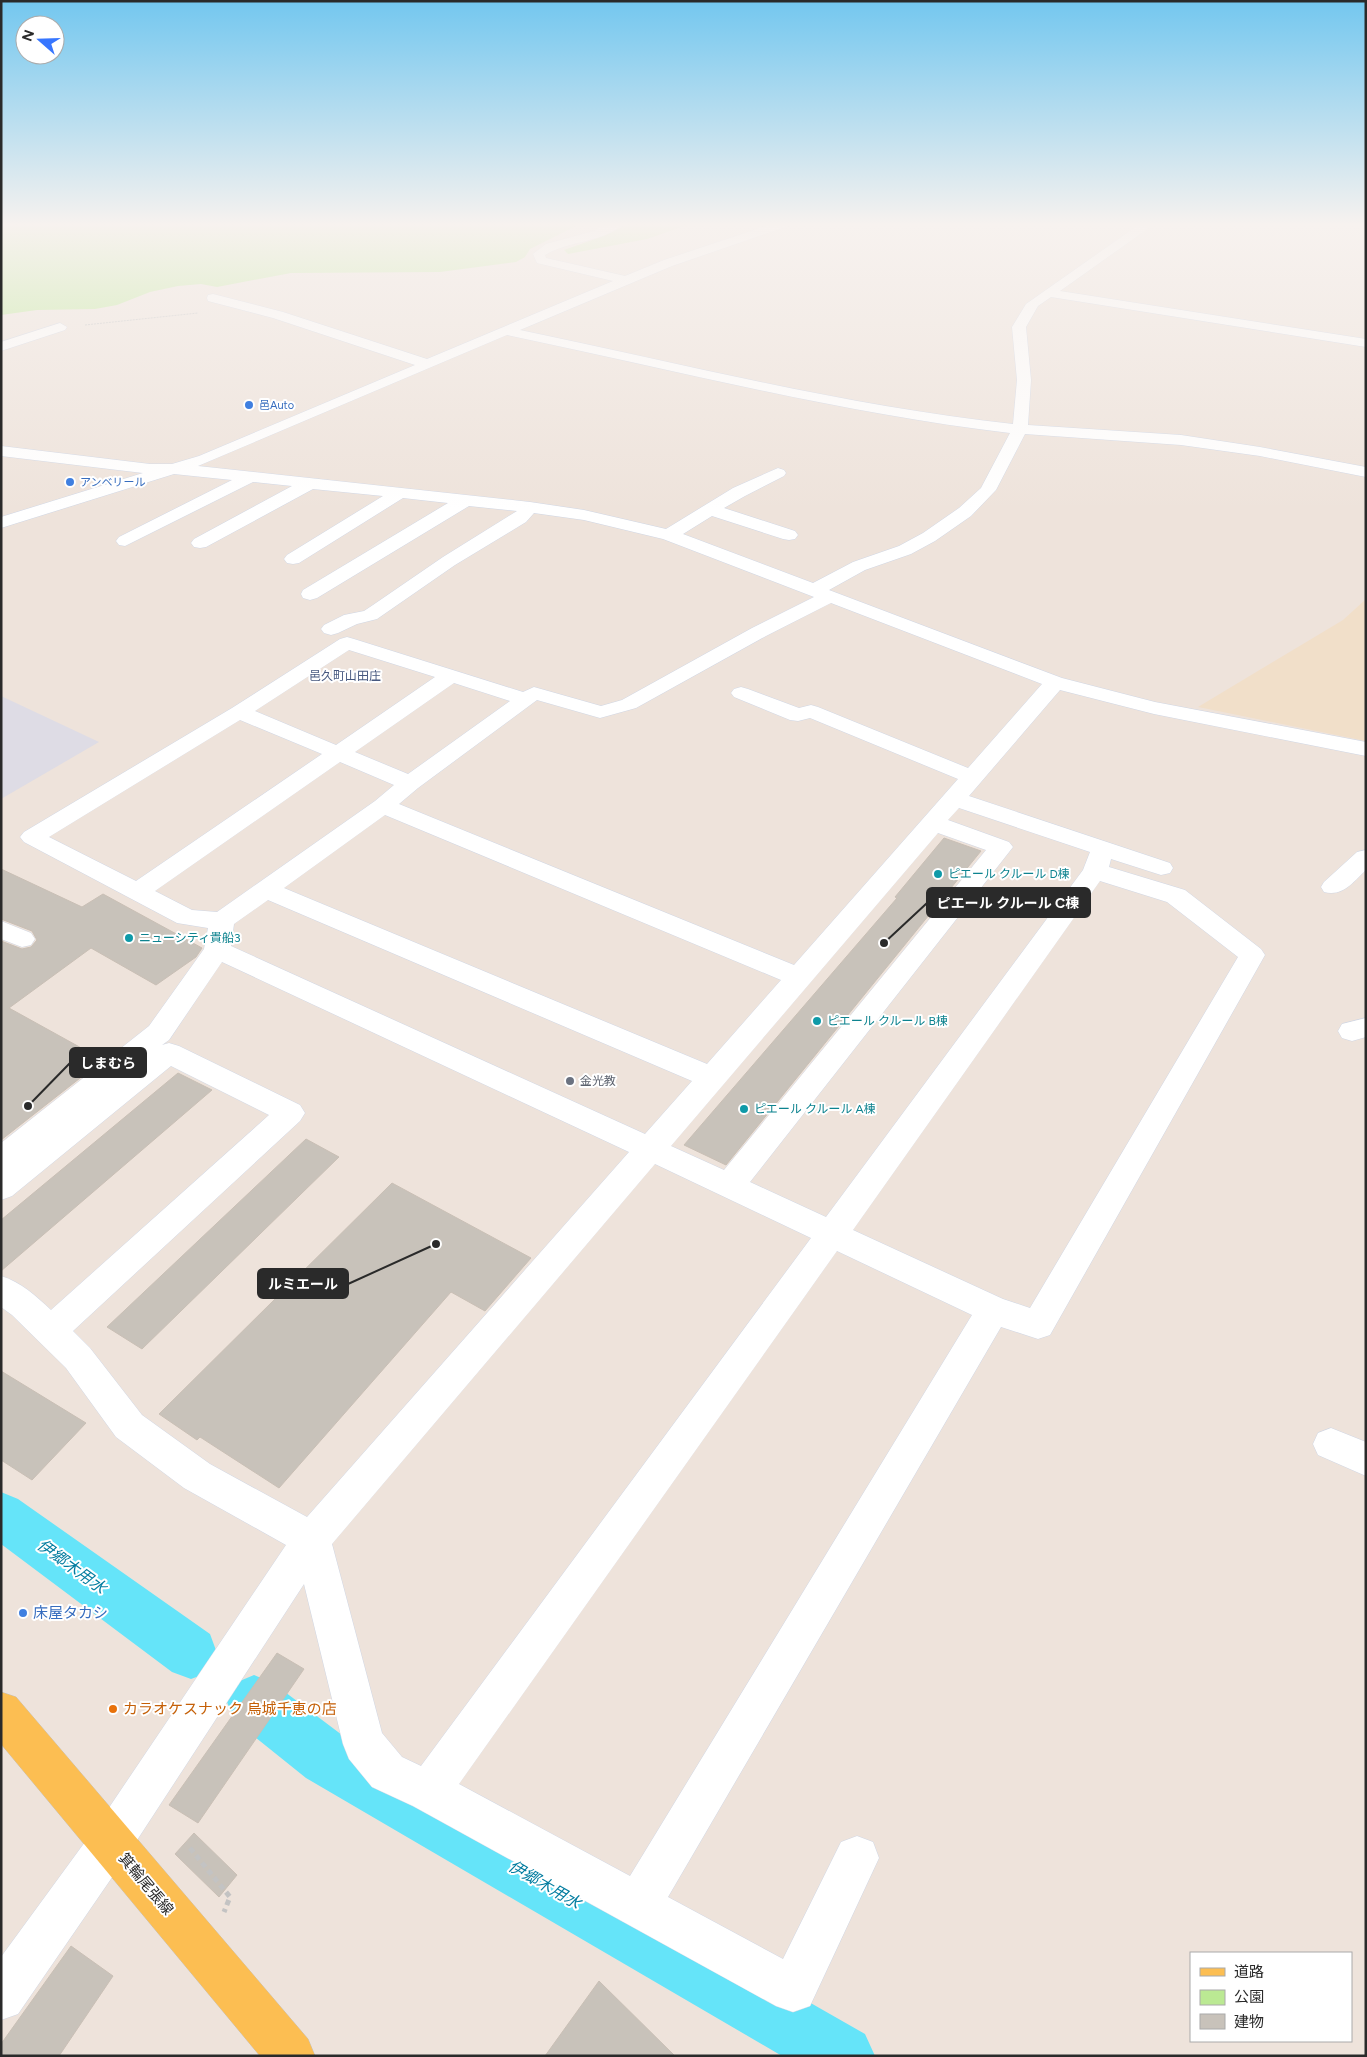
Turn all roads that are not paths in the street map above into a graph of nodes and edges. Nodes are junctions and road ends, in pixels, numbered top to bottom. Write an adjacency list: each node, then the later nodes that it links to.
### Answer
1 (287, 318): 9 (street)
2 (537, 318): 6 (street)
3 (1024, 318): 10 (street)
4 (1207, 318): 7 (street)
5 (60, 327): 8 (street)
6 (506, 331): 9 (street); 10 (street)
7 (1366, 343)
8 (1, 347)
9 (427, 364): 12 (street)
10 (1020, 428): 13 (street); 28 (street)
11 (1, 451): 12 (street)
12 (177, 469): 15 (street); 21 (street)
13 (1366, 472)
14 (778, 473): 20 (street)
15 (250, 477): 16 (street); 24 (street)
16 (311, 483): 17 (street); 25 (street)
17 (400, 493): 18 (street); 26 (street)
18 (466, 500): 19 (street); 27 (street)
19 (530, 507): 22 (street); 29 (street)
20 (709, 509): 22 (street); 23 (street)
21 (1, 523)
22 (669, 535): 28 (street)
23 (789, 535)
24 (125, 540)
25 (200, 543)
26 (293, 559)
27 (310, 594)
28 (821, 594): 31 (street); 33 (street)
29 (331, 630)
30 (451, 676): 33 (street); 34 (street); 36 (street)
31 (1054, 682): 35 (street); 38 (street)
32 (741, 693): 38 (street)
33 (525, 699): 37 (street)
34 (239, 712): 36 (street); 46 (street)
35 (1366, 749)
36 (338, 753): 37 (street); 46 (street)
37 (410, 782): 39 (street)
38 (963, 788): 40 (street); 42 (street)
39 (383, 806): 45 (street); 49 (street)
40 (933, 823): 49 (street); 53 (street)
41 (1366, 858): 44 (street)
42 (1099, 860): 43 (street); 55 (street); 57 (street)
43 (1161, 868)
44 (1333, 887)
45 (266, 890): 47 (street); 50 (street)
46 (136, 892): 47 (street)
47 (222, 922): 48 (street)
48 (217, 950): 51 (street); 52 (street)
49 (798, 977): 50 (street)
50 (710, 1077): 51 (street)
51 (651, 1149): 53 (street); 61 (street)
52 (1, 1160)
53 (729, 1186): 55 (street)
54 (1, 1188): 58 (street)
55 (831, 1234): 57 (street); 63 (street)
56 (1, 1289): 58 (street)
57 (993, 1310): 66 (street)
58 (51, 1332): 61 (street)
59 (1331, 1444): 60 (street)
60 (1366, 1460)
61 (312, 1539): 63 (street); 64 (street)
62 (1, 1712): 64 (main road, 箕輪尾張線)
63 (428, 1791): 66 (street)
64 (111, 1842): 67 (street); 68 (main road, 箕輪尾張線)
65 (857, 1858): 66 (street)
66 (638, 1904)
67 (1, 1996)
68 (291, 2056)

